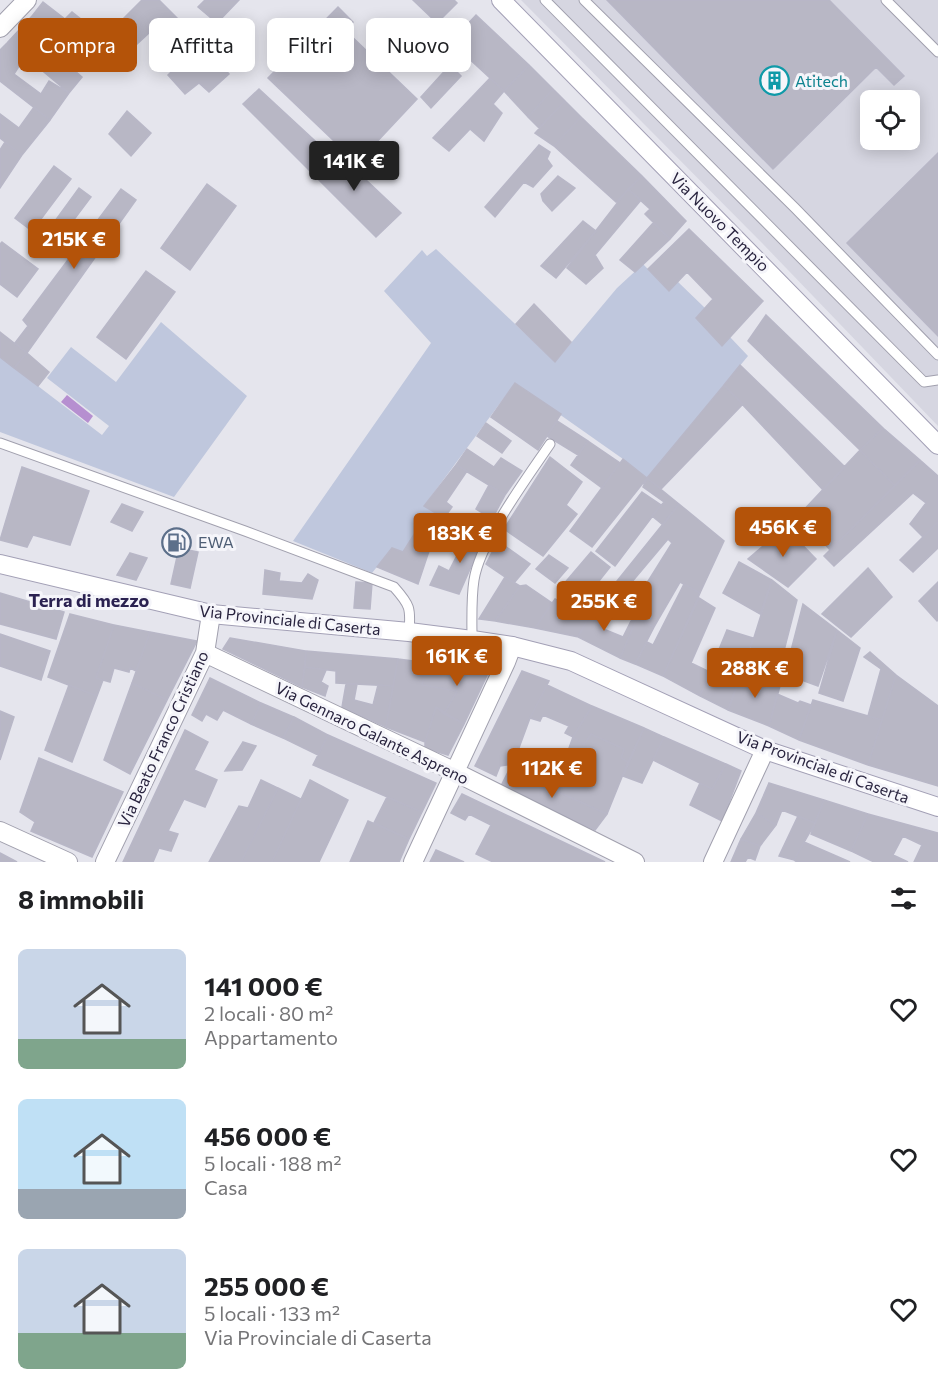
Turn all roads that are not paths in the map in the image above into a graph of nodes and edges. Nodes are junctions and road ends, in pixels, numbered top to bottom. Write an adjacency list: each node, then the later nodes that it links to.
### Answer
1 (501, 0): 12 (street, Via Nuovo Tempio)
2 (545, 0): 9 (lane)
3 (584, 0): 8 (lane)
4 (886, 0): 7 (lane)
5 (19, 3): 6 (street)
6 (0, 28)
7 (938, 52)
8 (938, 355)
9 (938, 380)
10 (0, 443): 15 (lane)
11 (550, 444): 16 (lane)
12 (938, 445)
13 (0, 564): 14 (street, Via Provinciale di Caserta)
14 (211, 614): 15 (street, Via Provinciale di Caserta); 18 (street, Via Beato Franco Cristiano)
15 (409, 632): 16 (street, Via Provinciale di Caserta)
16 (472, 640): 17 (street, Via Provinciale di Caserta)
17 (512, 646): 19 (street, Via Provinciale di Caserta); 20 (street)
18 (205, 653): 20 (street, Via Gennaro Galante Aspreno); 24 (street, Via Beato Franco Cristiano)
19 (765, 750): 21 (street, Via Provinciale di Caserta); 27 (street)
20 (455, 772): 25 (street); 26 (street, Via Gennaro Galante Aspreno)
21 (938, 807)
22 (0, 831): 23 (street)
23 (68, 862)
24 (105, 862)
25 (413, 862)
26 (635, 862)
27 (713, 862)

